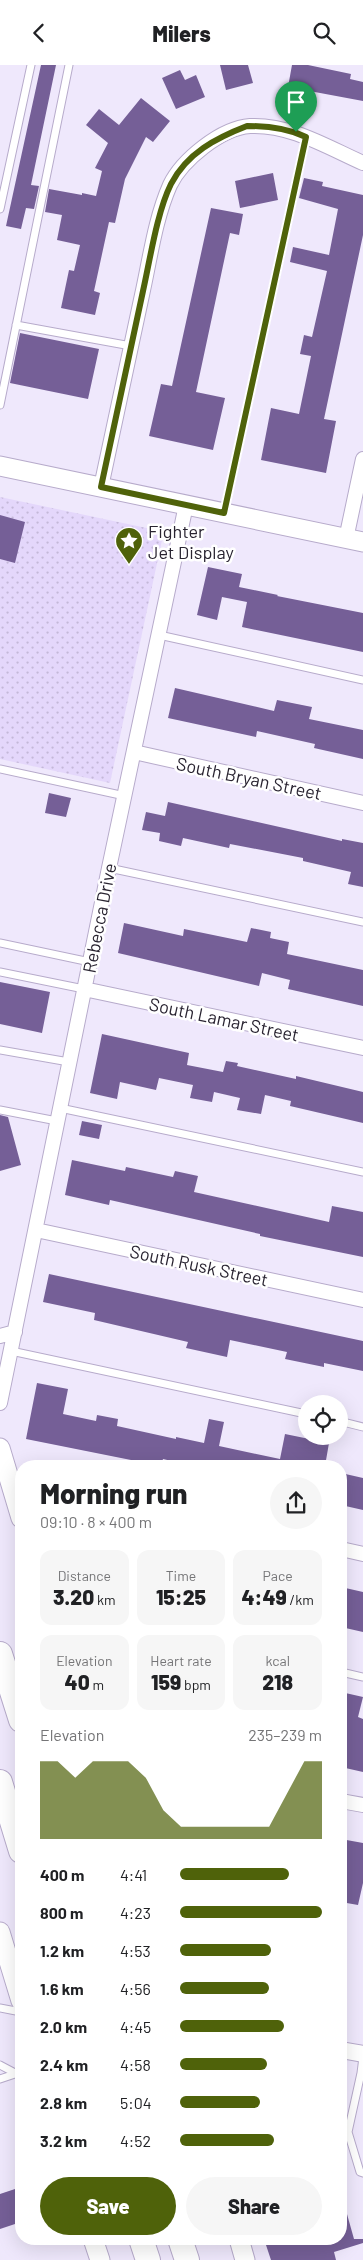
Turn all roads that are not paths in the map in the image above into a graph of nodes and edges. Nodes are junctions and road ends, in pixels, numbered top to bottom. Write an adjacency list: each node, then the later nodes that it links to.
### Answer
1 (30, 65): 5 (lane)
2 (69, 65): 6 (lane)
3 (306, 137): 4 (street); 7 (street); 13 (lane)
4 (363, 163)
5 (0, 209)
6 (16, 325): 7 (lane); 8 (lane)
7 (131, 346): 11 (street)
8 (0, 405)
9 (363, 459): 14 (street)
10 (0, 466): 11 (main road)
11 (101, 487): 12 (main road)
12 (186, 505): 13 (main road); 15 (street, Rebecca Drive)
13 (224, 513): 14 (main road)
14 (355, 541)
15 (159, 635): 16 (lane); 17 (street, Rebecca Drive)
16 (363, 680)
17 (134, 752): 19 (street, Rebecca Drive); 20 (street, South Bryan Street)
18 (0, 769): 19 (lane)
19 (125, 795): 21 (street, Rebecca Drive)
20 (363, 803)
21 (109, 868): 22 (lane); 24 (street, Rebecca Drive)
22 (363, 922)
23 (0, 943): 24 (lane)
24 (90, 962): 26 (street, Rebecca Drive)
25 (0, 972): 26 (lane)
26 (84, 989): 27 (street, South Lamar Street); 29 (street, Rebecca Drive)
27 (363, 1048)
28 (0, 1049): 29 (lane)
29 (68, 1062): 31 (street, Rebecca Drive)
30 (0, 1110): 31 (lane)
31 (59, 1115): 32 (lane); 33 (street, Rebecca Drive)
32 (363, 1172)
33 (36, 1231): 34 (street, South Rusk Street); 35 (street, Rebecca Drive)
34 (363, 1300)
35 (15, 1333): 36 (street); 37 (street, Rebecca Drive)
36 (0, 1336)
37 (11, 1351): 38 (street, Rebecca Drive); 39 (lane)
38 (0, 1403)
39 (298, 1412)
40 (348, 1423): 41 (lane)
41 (363, 1427)
42 (0, 1448): 43 (main road)
43 (15, 1484)
44 (347, 1550): 45 (street)
45 (363, 1554)
46 (0, 1654): 49 (highway)
47 (347, 1673): 48 (lane)
48 (363, 1677)
49 (15, 1701)
50 (0, 1782): 53 (highway)
51 (347, 1802): 52 (street)
52 (363, 1805)
53 (15, 1831)
54 (0, 1932): 55 (main road)
55 (7, 1977): 56 (main road)
56 (15, 1991)
57 (0, 2008): 58 (lane)
58 (15, 2011)
59 (347, 2051): 60 (street)
60 (363, 2055): 65 (lane)
61 (0, 2065): 62 (lane)
62 (15, 2071)
63 (15, 2074): 64 (lane)
64 (0, 2079)
65 (363, 2173)
66 (95, 2245): 70 (main road)
67 (143, 2245): 71 (highway)
68 (182, 2245): 72 (highway)
69 (241, 2245): 73 (main road)
70 (100, 2260)
71 (148, 2260)
72 (187, 2260)
73 (245, 2260)

